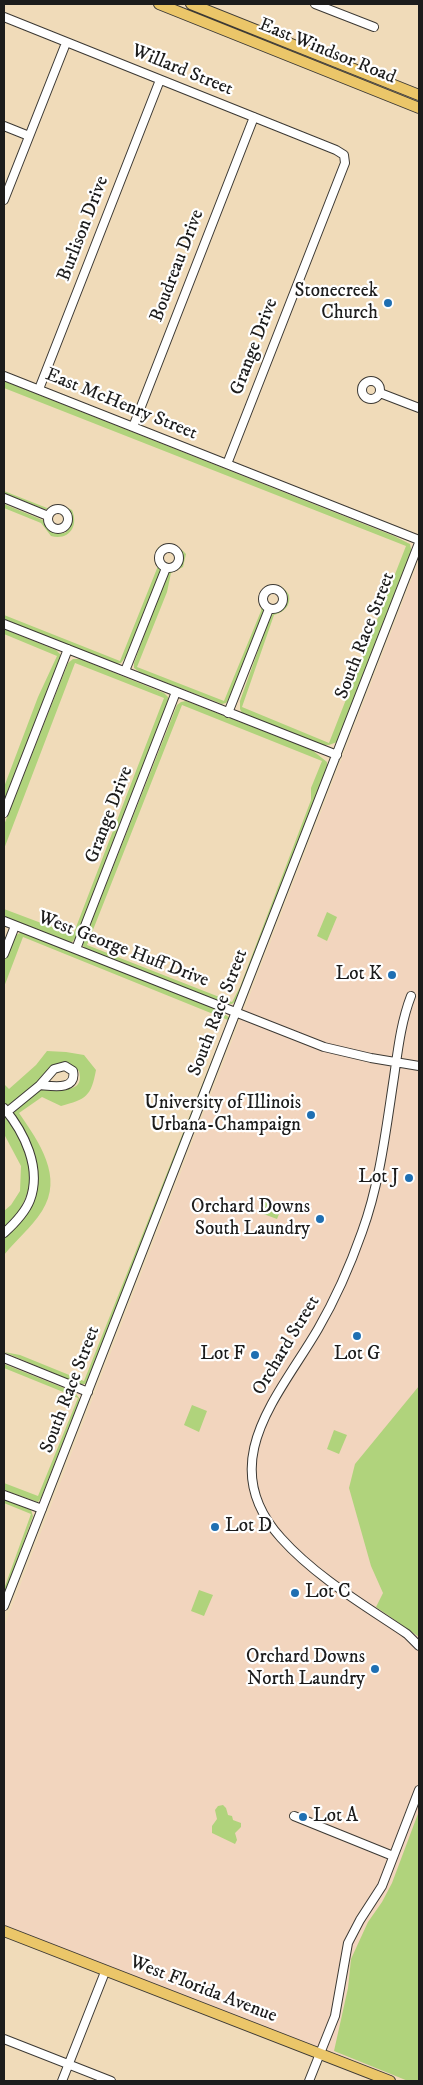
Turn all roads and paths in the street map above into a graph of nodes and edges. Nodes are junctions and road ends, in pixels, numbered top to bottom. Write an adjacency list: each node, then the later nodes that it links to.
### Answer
1 (159, 4): 9 (main road, East Windsor Road)
2 (191, 4): 8 (main road, East Windsor Road)
3 (316, 4): 5 (street)
4 (4, 18): 6 (street, Willard Street)
5 (374, 27)
6 (66, 43): 7 (street, Willard Street); 12 (street)
7 (160, 80): 10 (street, Willard Street); 16 (street, Burlison Drive)
8 (419, 95)
9 (419, 108)
10 (254, 117): 13 (street, Willard Street); 19 (street, Boudreau Drive)
11 (4, 126): 12 (street)
12 (29, 136): 14 (street)
13 (345, 158): 20 (street, Grange Drive)
14 (4, 200)
15 (4, 376): 16 (street, East McHenry Street)
16 (39, 389): 19 (street, East McHenry Street)
17 (380, 393): 18 (street)
18 (419, 408)
19 (133, 427): 20 (street, East McHenry Street)
20 (227, 464): 23 (street, East McHenry Street)
21 (4, 498): 22 (street)
22 (48, 516)
23 (419, 541): 31 (street, South Race Street)
24 (166, 568): 28 (street)
25 (269, 609): 30 (street)
26 (4, 624): 27 (street)
27 (68, 649): 28 (street); 32 (street)
28 (124, 671): 29 (street)
29 (176, 692): 30 (street); 35 (street, Grange Drive)
30 (228, 713): 31 (street)
31 (337, 755): 38 (street, South Race Street)
32 (4, 813)
33 (4, 921): 34 (street, West George Huff Drive)
34 (14, 926): 35 (street, West George Huff Drive); 36 (street)
35 (76, 949): 38 (street, West George Huff Drive)
36 (4, 954)
37 (411, 996): 39 (street, Orchard Street)
38 (236, 1012): 39 (street, West George Huff Drive); 45 (street, South Race Street)
39 (395, 1063): 40 (street, West George Huff Drive); 49 (street, Orchard Street)
40 (419, 1066)
41 (40, 1085): 42 (street)
42 (6, 1110): 43 (street)
43 (4, 1233)
44 (4, 1358): 45 (street)
45 (88, 1392): 47 (street, South Race Street)
46 (4, 1495): 47 (street)
47 (42, 1509): 48 (street, South Race Street)
48 (4, 1606)
49 (419, 1646)
50 (419, 1790): 52 (street)
51 (294, 1816): 52 (street)
52 (393, 1856): 56 (street)
53 (4, 1931): 54 (main road, West Florida Avenue)
54 (105, 1972): 56 (main road, West Florida Avenue); 57 (street)
55 (4, 2039): 57 (street)
56 (320, 2054): 60 (street); 61 (main road, West Florida Avenue)
57 (68, 2065): 58 (street); 59 (street)
58 (62, 2081)
59 (111, 2081)
60 (309, 2081)
61 (390, 2081)

